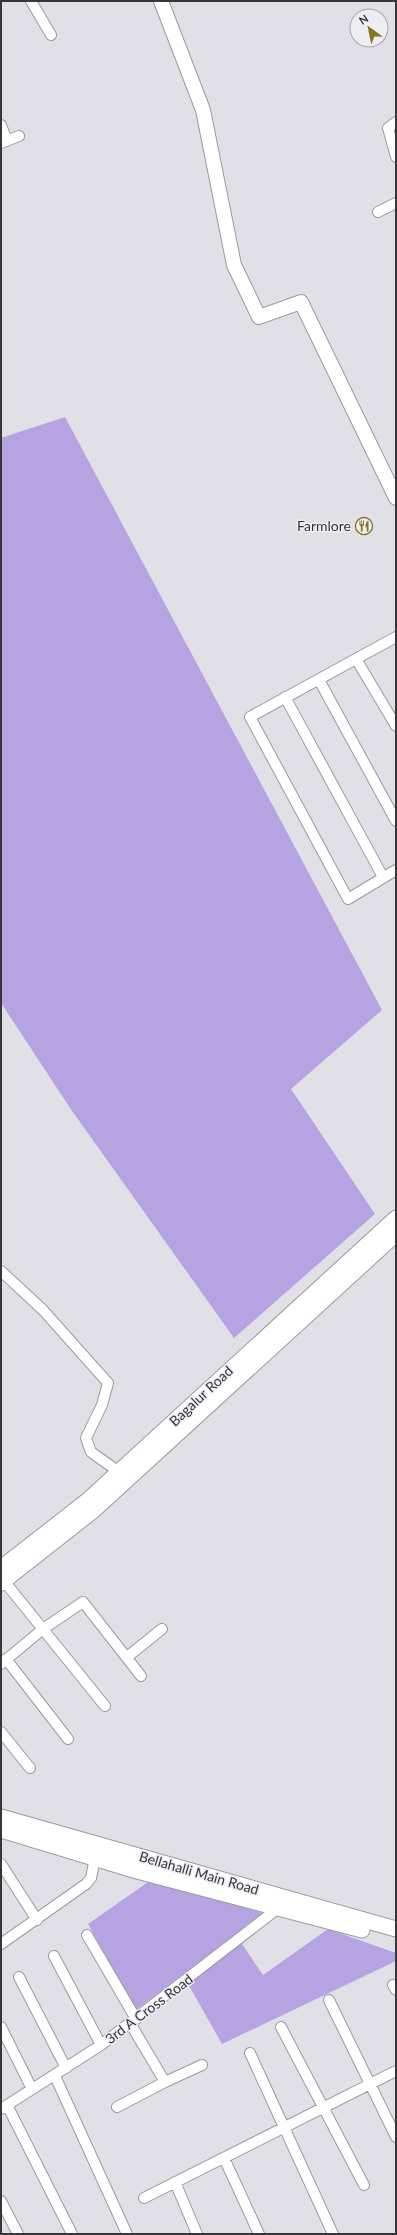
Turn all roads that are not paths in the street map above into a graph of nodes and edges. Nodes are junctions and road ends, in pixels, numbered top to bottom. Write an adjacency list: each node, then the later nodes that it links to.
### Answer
1 (31, 1): 3 (street)
2 (161, 1): 11 (street)
3 (51, 35)
4 (396, 122): 8 (street)
5 (1, 126): 7 (street)
6 (19, 136): 7 (street)
7 (4, 142)
8 (396, 157)
9 (396, 203): 10 (street)
10 (378, 212)
11 (396, 498)
12 (396, 637): 13 (street)
13 (356, 659): 14 (street); 16 (street)
14 (319, 680): 15 (street); 17 (street)
15 (285, 697): 19 (street); 19 (street)
16 (396, 726)
17 (396, 821)
18 (396, 870): 19 (street)
19 (383, 877)
20 (396, 1218): 23 (main road, Bagalur Road)
21 (396, 1234): 24 (main road, Bagalur Road)
22 (1, 1271): 23 (street)
23 (119, 1472): 24 (main road, Bagalur Road)
24 (2, 1577): 25 (street)
25 (43, 1629): 27 (street); 28 (street); 30 (street)
26 (162, 1629): 27 (street)
27 (128, 1657): 29 (street)
28 (4, 1661): 32 (street)
29 (141, 1676)
30 (105, 1706)
31 (1, 1732): 33 (street)
32 (68, 1739)
33 (30, 1768)
34 (1, 1817): 38 (main road, Bellahalli Main Road)
35 (1, 1830): 36 (main road, Bellahalli Main Road)
36 (95, 1858): 38 (main road, Bellahalli Main Road); 39 (street)
37 (1, 1864): 39 (street)
38 (284, 1903): 40 (main road, Bellahalli Main Road); 42 (main road, Bellahalli Main Road); 47 (street, 3rd A Cross Road)
39 (37, 1920): 43 (street)
40 (396, 1929)
41 (87, 1935): 47 (street)
42 (396, 1939)
43 (1, 1944)
44 (54, 1956): 50 (street)
45 (19, 1976): 53 (street)
46 (329, 2000): 57 (street)
47 (133, 2021): 50 (street, 3rd A Cross Road); 56 (street)
48 (1, 2027): 58 (street)
49 (281, 2027): 61 (street)
50 (101, 2045): 53 (street, 3rd A Cross Road)
51 (250, 2053): 62 (street)
52 (202, 2064): 56 (street)
53 (66, 2068): 55 (street, 3rd A Cross Road)
54 (396, 2071): 57 (street)
55 (54, 2076): 58 (street, 3rd A Cross Road); 71 (street)
56 (165, 2082): 60 (street)
57 (370, 2084): 61 (street); 63 (street)
58 (32, 2089): 59 (street, 3rd A Cross Road)
59 (4, 2107): 70 (street)
60 (117, 2107)
61 (324, 2107): 62 (street); 66 (street)
62 (283, 2127): 64 (street); 74 (street)
63 (396, 2137)
64 (224, 2158): 65 (street); 73 (street)
65 (175, 2182): 67 (street); 72 (street)
66 (364, 2185)
67 (144, 2198)
68 (1, 2201): 69 (street)
69 (18, 2234)
70 (72, 2234)
71 (127, 2234)
72 (196, 2234)
73 (259, 2234)
74 (333, 2234)

